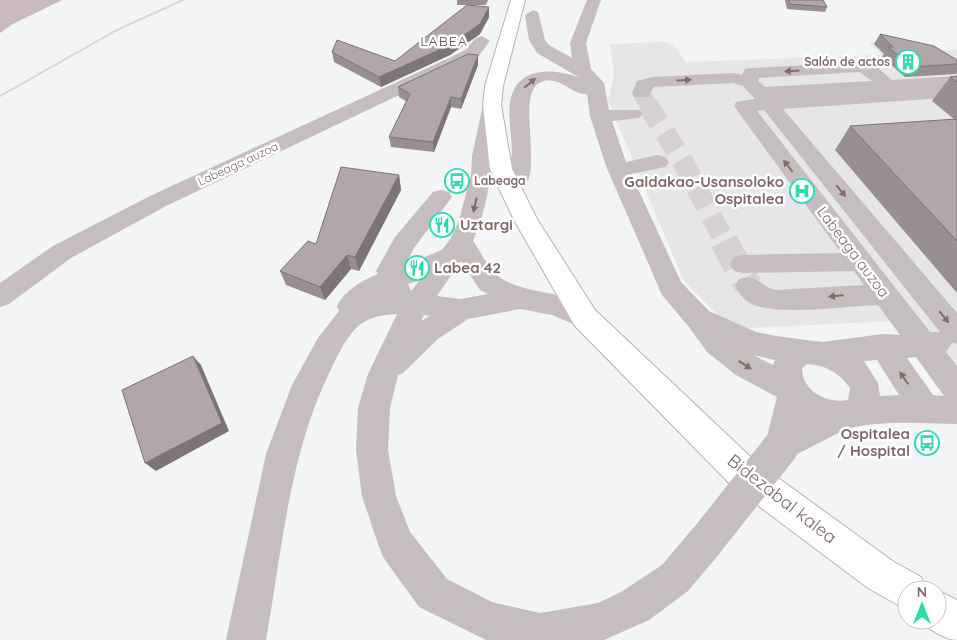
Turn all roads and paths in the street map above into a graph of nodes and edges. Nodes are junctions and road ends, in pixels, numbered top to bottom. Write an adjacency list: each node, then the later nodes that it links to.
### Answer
1 (184, 0): 13 (path)
2 (518, 0): 14 (highway)
3 (594, 0): 6 (street)
4 (534, 8): 7 (street); 19 (highway)
5 (482, 41): 26 (street, Labeaga auzoa)
6 (578, 43): 7 (street); 8 (street)
7 (543, 49): 8 (street)
8 (583, 71): 15 (street)
9 (957, 81): 12 (street, Labeaga auzoa, one-way to 12)
10 (957, 90): 12 (street, Labeaga auzoa)
11 (641, 93): 12 (street, Labeaga auzoa, one-way to 12)
12 (760, 93): 23 (street, Labeaga auzoa, one-way to 12); 31 (street, Labeaga auzoa, one-way to 31)
13 (0, 96)
14 (492, 105): 21 (highway); 22 (street, one-way to 22)
15 (599, 111): 16 (street); 18 (street); 19 (street, one-way to 15)
16 (632, 114)
17 (658, 162): 18 (street)
18 (619, 170): 30 (street)
19 (518, 180): 21 (highway)
20 (440, 197): 25 (street)
21 (526, 220): 29 (highway, Bidezabal kalea)
22 (457, 249): 25 (street); 25 (street); 27 (street)
23 (861, 262): 24 (street, Labeaga auzoa); 24 (street, one-way to 23)
24 (885, 294): 33 (street, Labeaga auzoa)
25 (404, 295): 28 (street); 36 (street); 44 (street)
26 (0, 297)
27 (520, 299): 28 (street); 29 (street)
28 (462, 310): 36 (street)
29 (586, 318): 43 (highway, Bidezabal kalea)
30 (699, 319): 35 (street); 38 (street, one-way to 38)
31 (957, 333)
32 (957, 341): 33 (street)
33 (924, 344): 34 (street); 37 (street, Labeaga auzoa)
34 (883, 346): 35 (street); 39 (street, one-way to 34)
35 (814, 352): 38 (street); 41 (street)
36 (383, 374): 42 (street, bridge)
37 (957, 389)
38 (794, 392): 41 (street); 42 (street)
39 (925, 409): 40 (street); 41 (street)
40 (957, 410)
41 (849, 413): 42 (street)
42 (780, 448)
43 (897, 585)
44 (246, 640)

